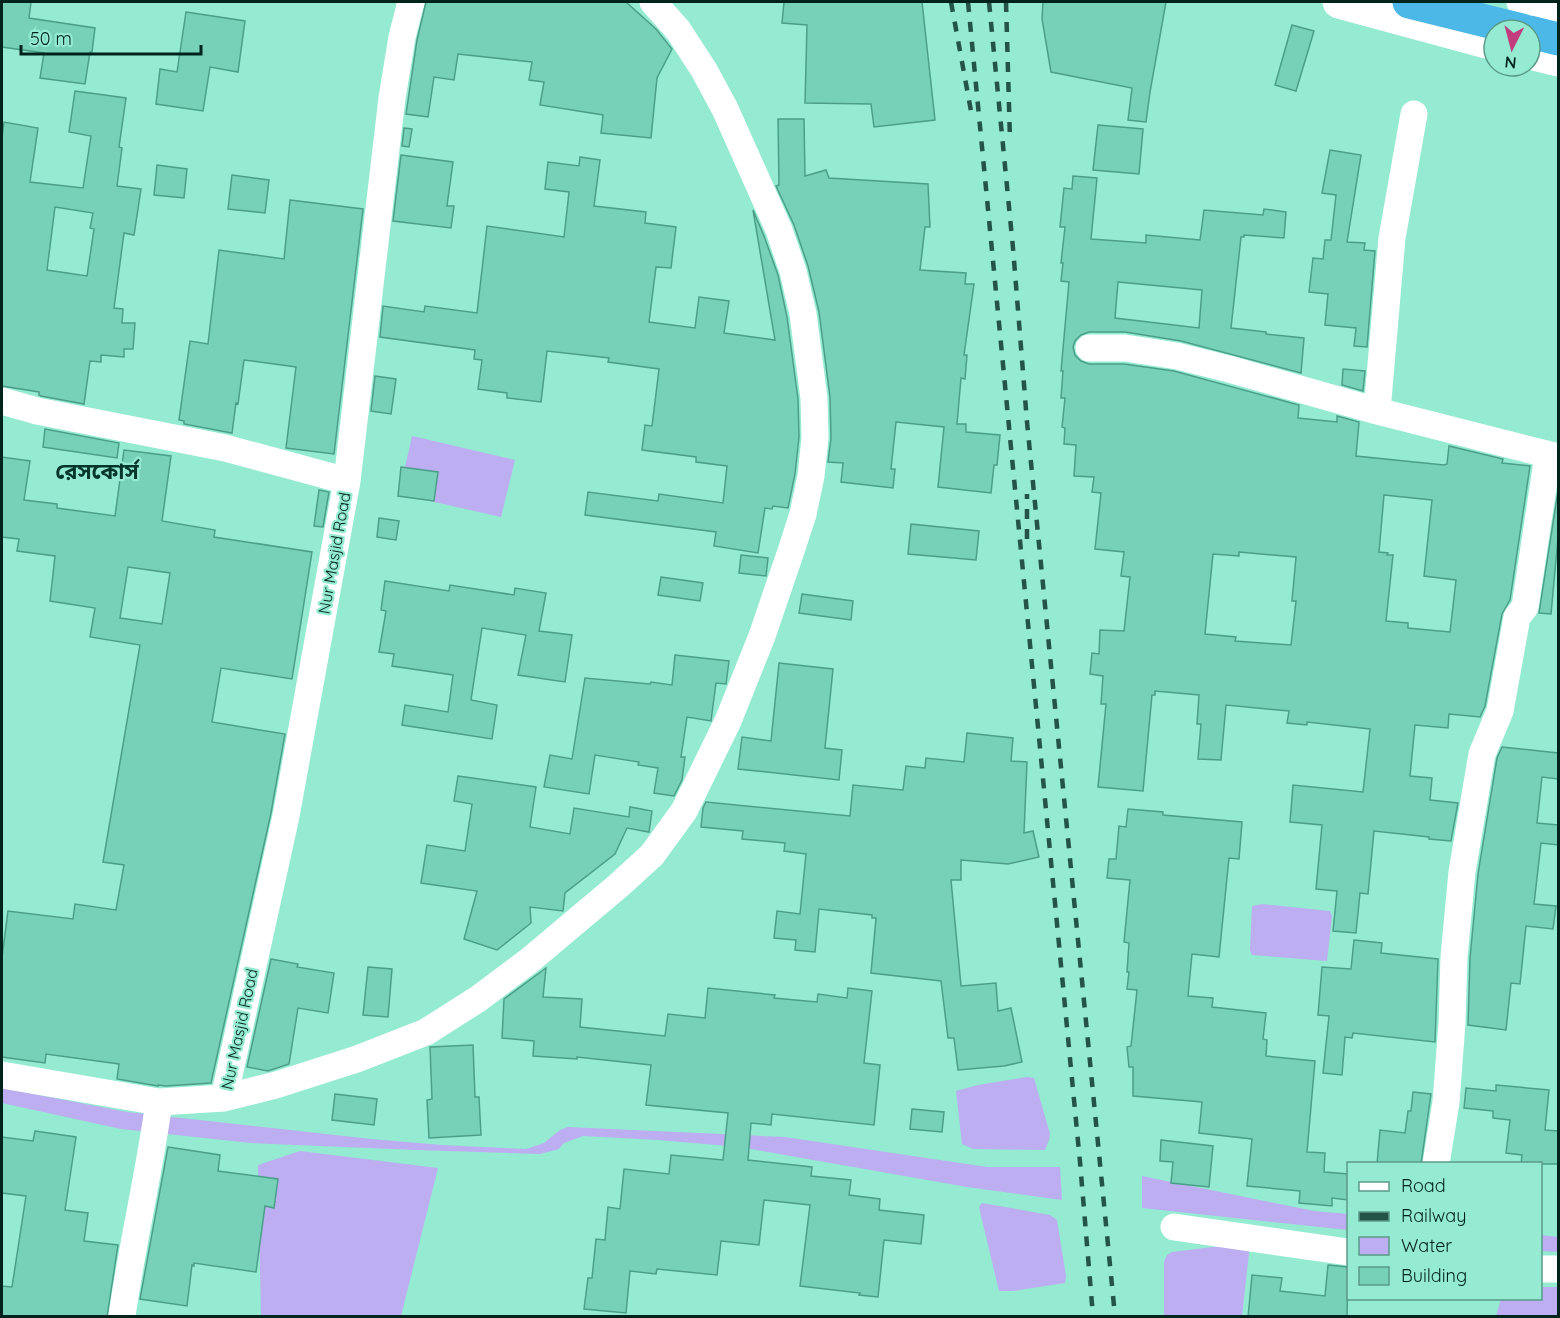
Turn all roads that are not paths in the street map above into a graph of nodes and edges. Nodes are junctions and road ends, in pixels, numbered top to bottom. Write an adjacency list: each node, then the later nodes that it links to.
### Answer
1 (411, 2): 18 (street, Nur Masjid Road)
2 (653, 2): 20 (street)
3 (1339, 2): 10 (street)
4 (1409, 2): 7 (highway)
5 (1523, 2): 6 (street)
6 (1558, 11)
7 (1482, 20)
8 (1542, 35): 9 (highway)
9 (1558, 39)
10 (1482, 41)
11 (1542, 56): 12 (street)
12 (1558, 60)
13 (1414, 114): 16 (street)
14 (1089, 348): 16 (street)
15 (2, 401): 18 (street)
16 (1377, 411): 17 (street)
17 (1553, 456): 22 (street)
18 (347, 481): 20 (street, Nur Masjid Road)
19 (2, 1075): 21 (street)
20 (224, 1098): 21 (street)
21 (159, 1102): 27 (street)
22 (1436, 1162)
23 (1174, 1227): 24 (street)
24 (1347, 1252)
25 (1542, 1269): 26 (street)
26 (1558, 1269)
27 (122, 1317)

